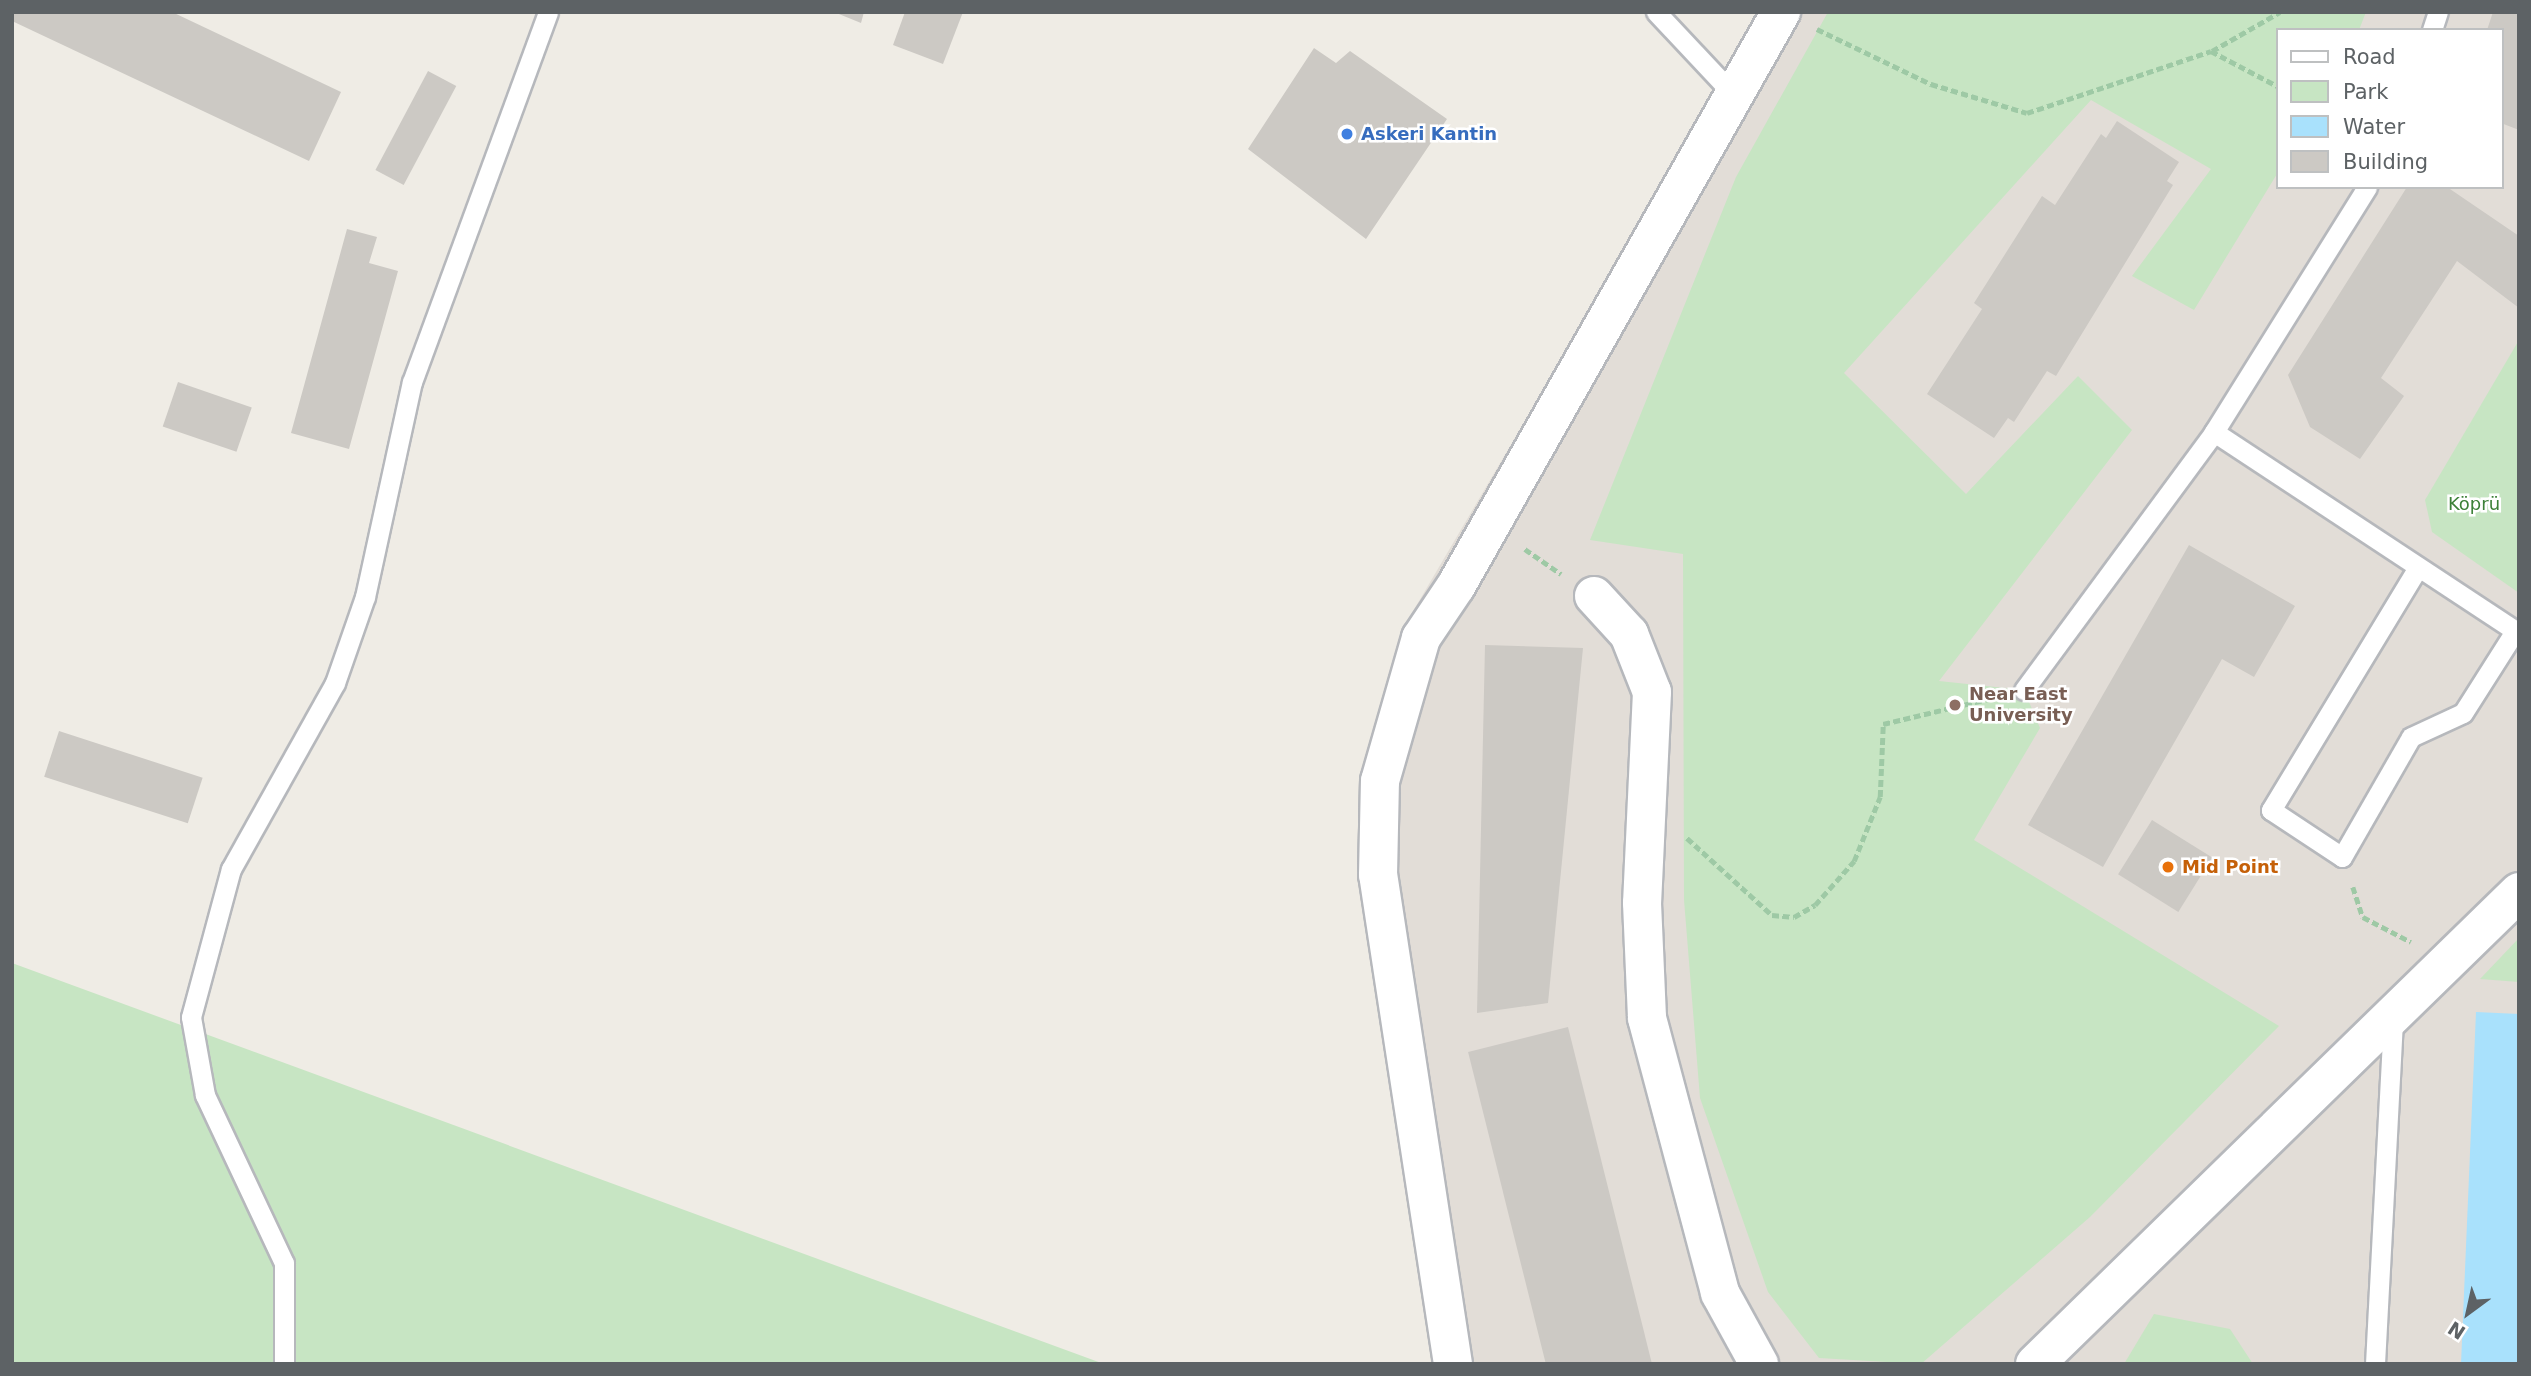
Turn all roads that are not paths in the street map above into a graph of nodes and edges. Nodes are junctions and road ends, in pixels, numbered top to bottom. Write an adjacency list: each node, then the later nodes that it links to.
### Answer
1 (548, 12): 15 (lane)
2 (1656, 12): 4 (lane)
3 (1794, 18): 4 (street)
4 (1734, 95): 16 (street)
5 (2366, 189): 6 (lane)
6 (2214, 432): 7 (lane); 10 (lane)
7 (2417, 569): 9 (lane); 9 (lane)
8 (1594, 596): 14 (street)
9 (2517, 632)
10 (2024, 690)
11 (2519, 892): 12 (street)
12 (2393, 1014): 13 (street); 20 (lane)
13 (2109, 1295): 18 (street); 19 (street)
14 (1751, 1353): 17 (street)
15 (284, 1364)
16 (1453, 1364)
17 (1775, 1364)
18 (2035, 1364)
19 (2072, 1364)
20 (2375, 1364)

